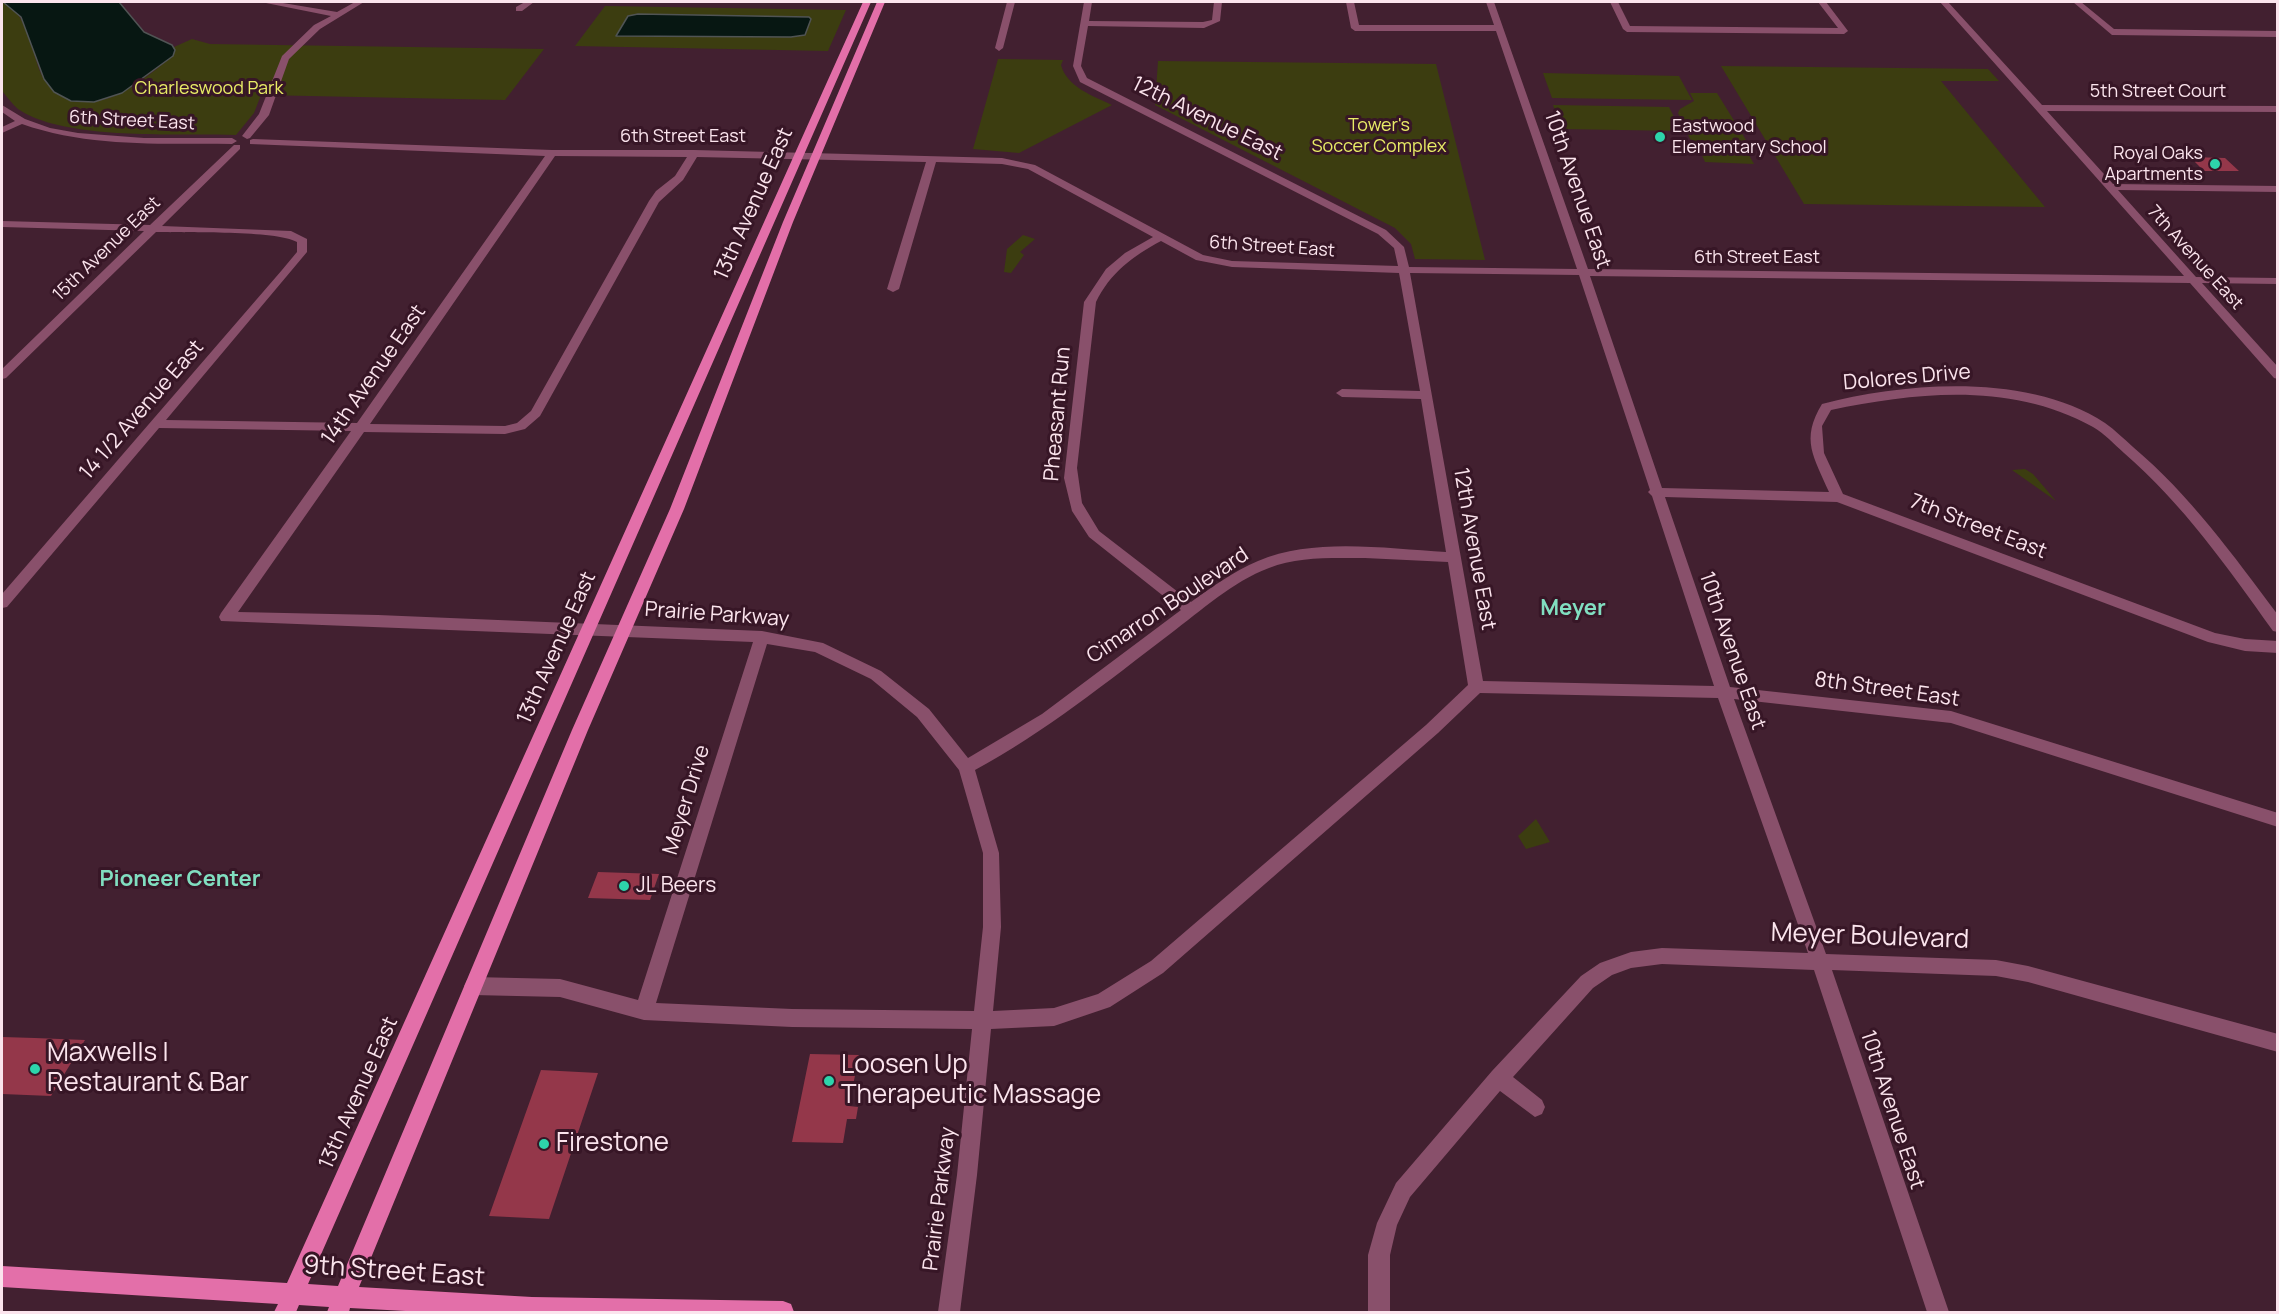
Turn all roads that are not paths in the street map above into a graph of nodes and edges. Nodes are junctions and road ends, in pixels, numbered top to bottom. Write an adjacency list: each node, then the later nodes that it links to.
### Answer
1 (265, 2): 16 (street)
2 (360, 2): 16 (street)
3 (530, 2): 15 (street)
4 (867, 2): 30 (main road, 13th Avenue East)
5 (881, 2): 31 (main road, 13th Avenue East)
6 (1011, 2): 20 (street)
7 (1088, 2): 17 (street, 12th Avenue East)
8 (1218, 2): 17 (street)
9 (1350, 2): 18 (street)
10 (1490, 2): 18 (street, 10th Avenue East)
11 (1614, 2): 12 (street)
12 (1822, 2)
13 (1944, 2): 22 (street, 7th Avenue East)
14 (2077, 2): 19 (street)
15 (519, 9)
16 (336, 14): 26 (street)
17 (1083, 23): 38 (street, 12th Avenue East)
18 (1500, 28): 39 (street, 10th Avenue East)
19 (2277, 34)
20 (999, 48)
21 (2, 108): 24 (street, 6th Street East)
22 (2038, 108): 23 (street, 5th Street Court); 33 (street, 7th Avenue East)
23 (2277, 110)
24 (22, 122): 25 (street); 27 (street, 6th Street East)
25 (2, 130)
26 (250, 139): 27 (street, 6th Street East); 28 (street, 6th Street East)
27 (235, 144): 36 (street, 15th Avenue East)
28 (552, 153): 29 (street, 6th Street East); 48 (street, 14th Avenue East)
29 (694, 153): 30 (street, 6th Street East); 48 (street)
30 (798, 155): 31 (street, 6th Street East); 56 (main road, 13th Avenue East)
31 (815, 156): 32 (street, 6th Street East); 57 (main road, 13th Avenue East)
32 (932, 159): 37 (street, 6th Street East); 42 (street)
33 (2109, 187): 34 (street); 40 (street, 7th Avenue East)
34 (2277, 189)
35 (2, 224): 36 (street)
36 (153, 228): 43 (street, 15th Avenue East); 47 (street, 14 1/2 Avenue East)
37 (1161, 237): 38 (street, 6th Street East); 53 (street, Pheasant Run)
38 (1404, 270): 39 (street, 6th Street East); 46 (street, 12th Avenue East)
39 (1582, 272): 40 (street, 6th Street East); 49 (street, 10th Avenue East)
40 (2193, 280): 41 (street, 6th Street East); 44 (street, 7th Avenue East)
41 (2277, 281)
42 (893, 289)
43 (2, 375)
44 (2277, 375)
45 (1341, 393): 46 (street)
46 (1427, 395): 51 (street, 12th Avenue East)
47 (156, 424): 48 (street); 52 (street, 14 1/2 Avenue East)
48 (362, 427): 54 (street, 14th Avenue East)
49 (1655, 492): 50 (street, 7th Street East); 61 (street, 10th Avenue East)
50 (1838, 497): 55 (street, Dolores Drive); 59 (street, 7th Street East)
51 (1454, 556): 53 (street, Cimarron Boulevard); 60 (street, 12th Avenue East)
52 (2, 603)
53 (1191, 610): 62 (street, Cimarron Boulevard)
54 (226, 617): 56 (street, Prairie Parkway)
55 (2277, 627)
56 (589, 629): 57 (street, Prairie Parkway); 72 (main road, 13th Avenue East)
57 (623, 631): 58 (street, Prairie Parkway); 65 (main road, 13th Avenue East)
58 (762, 637): 62 (street, Prairie Parkway); 66 (street, Meyer Drive)
59 (2277, 647)
60 (1476, 687): 61 (street, 8th Street East); 67 (street)
61 (1724, 692): 63 (street, 8th Street East); 64 (street, 10th Avenue East)
62 (966, 767): 67 (street, Prairie Parkway)
63 (2277, 820)
64 (1821, 962): 68 (street, Meyer Boulevard); 69 (street, Meyer Boulevard); 77 (street, 10th Avenue East)
65 (473, 986): 66 (street); 73 (main road, 13th Avenue East)
66 (644, 1011): 67 (street)
67 (981, 1020): 75 (street, Prairie Parkway)
68 (2277, 1043)
69 (1499, 1078): 70 (street); 76 (street, Meyer Boulevard)
70 (1535, 1107)
71 (2, 1278): 72 (main road, 9th Street East)
72 (290, 1303): 73 (main road, 9th Street East)
73 (341, 1304): 74 (main road, 9th Street East)
74 (783, 1312)
75 (949, 1312)
76 (1379, 1312)
77 (1938, 1312)

